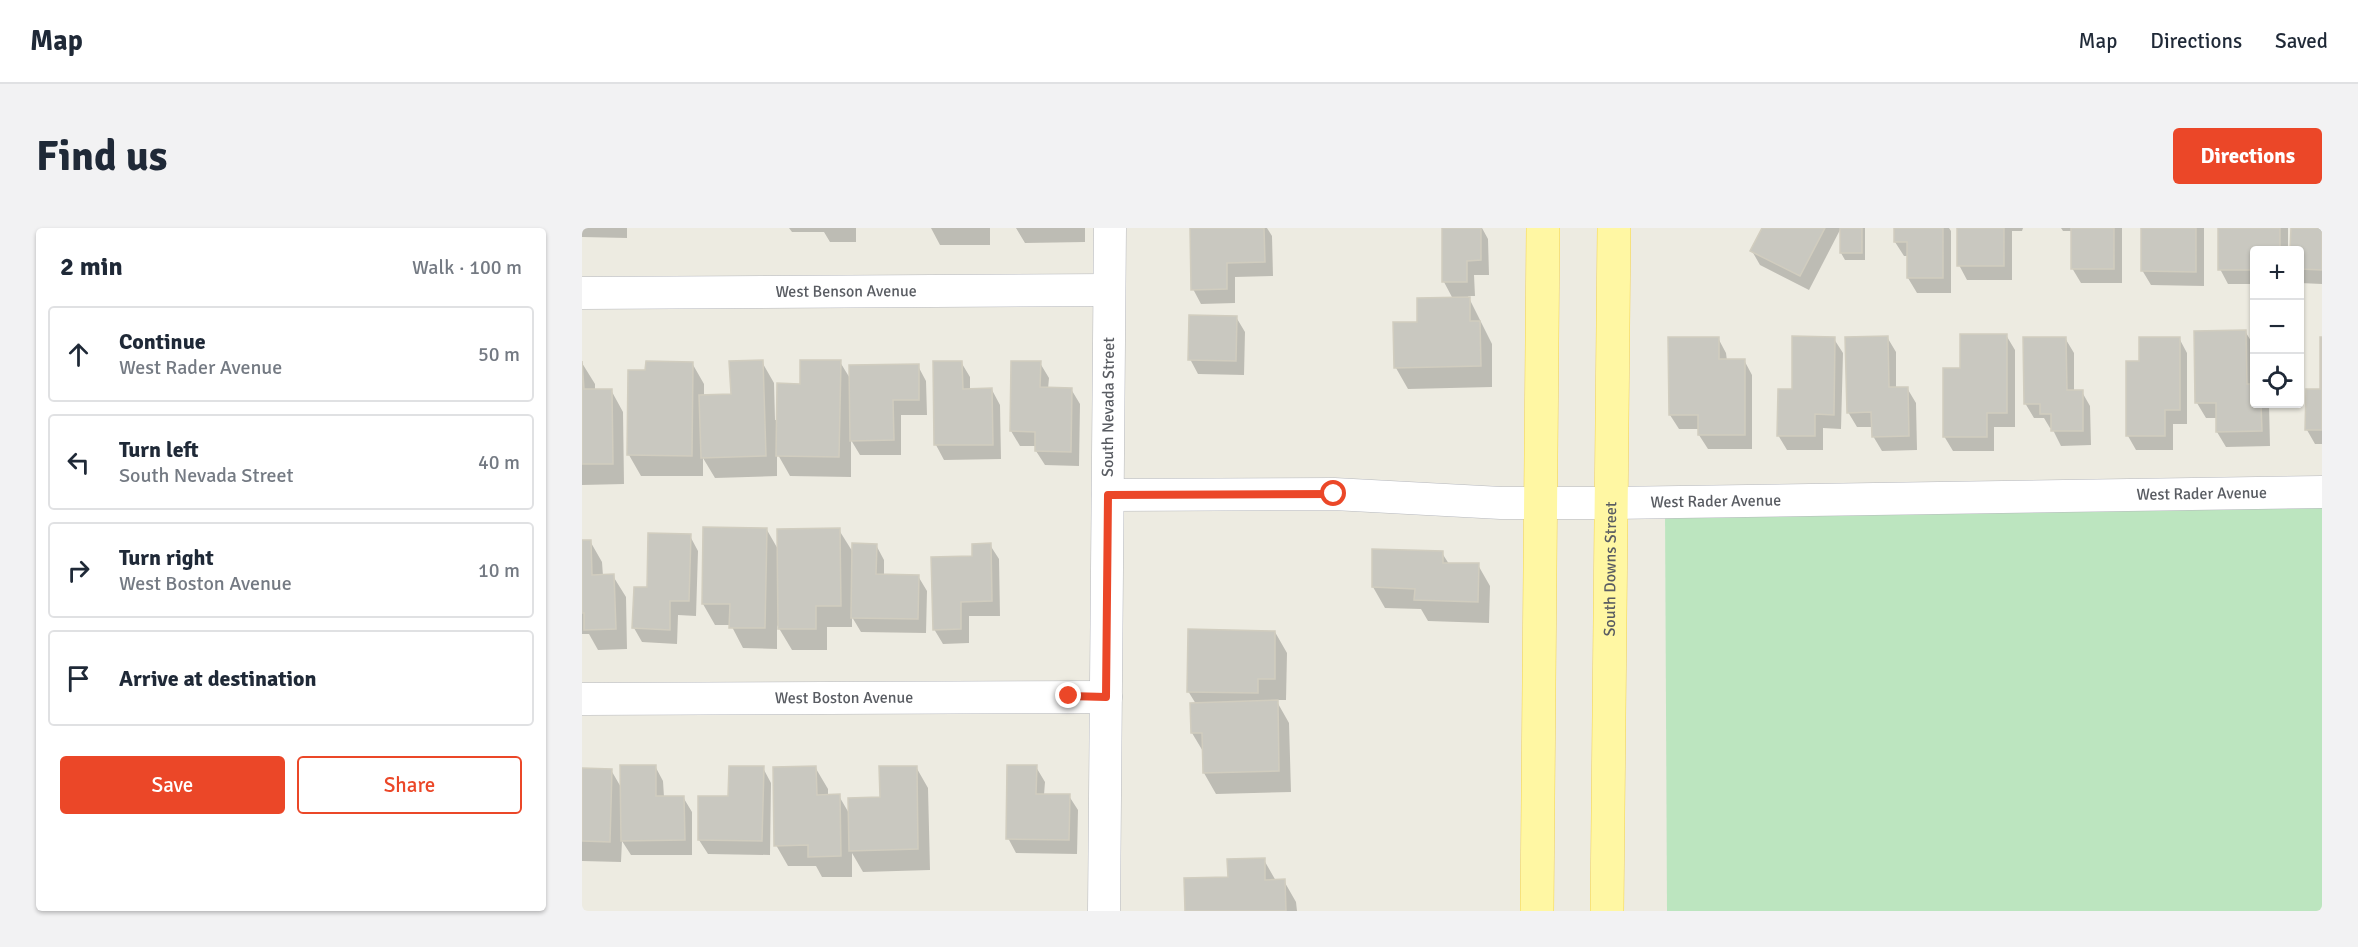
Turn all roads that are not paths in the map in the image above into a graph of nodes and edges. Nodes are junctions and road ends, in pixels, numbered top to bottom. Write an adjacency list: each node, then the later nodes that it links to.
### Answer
1 (1110, 228): 4 (street, South Nevada Street)
2 (1543, 228): 8 (main road)
3 (1614, 228): 9 (main road, South Downs Street)
4 (1109, 290): 5 (street, West Benson Avenue); 7 (street, South Nevada Street)
5 (582, 293)
6 (2322, 492): 9 (street, West Rader Avenue)
7 (1108, 495): 8 (street, West Rader Avenue); 10 (street, South Nevada Street)
8 (1541, 502): 9 (street, West Rader Avenue); 13 (main road)
9 (1612, 503): 14 (main road, South Downs Street)
10 (1106, 697): 11 (street, West Boston Avenue); 12 (street, South Nevada Street)
11 (582, 699)
12 (1104, 911)
13 (1536, 911)
14 (1607, 911)

